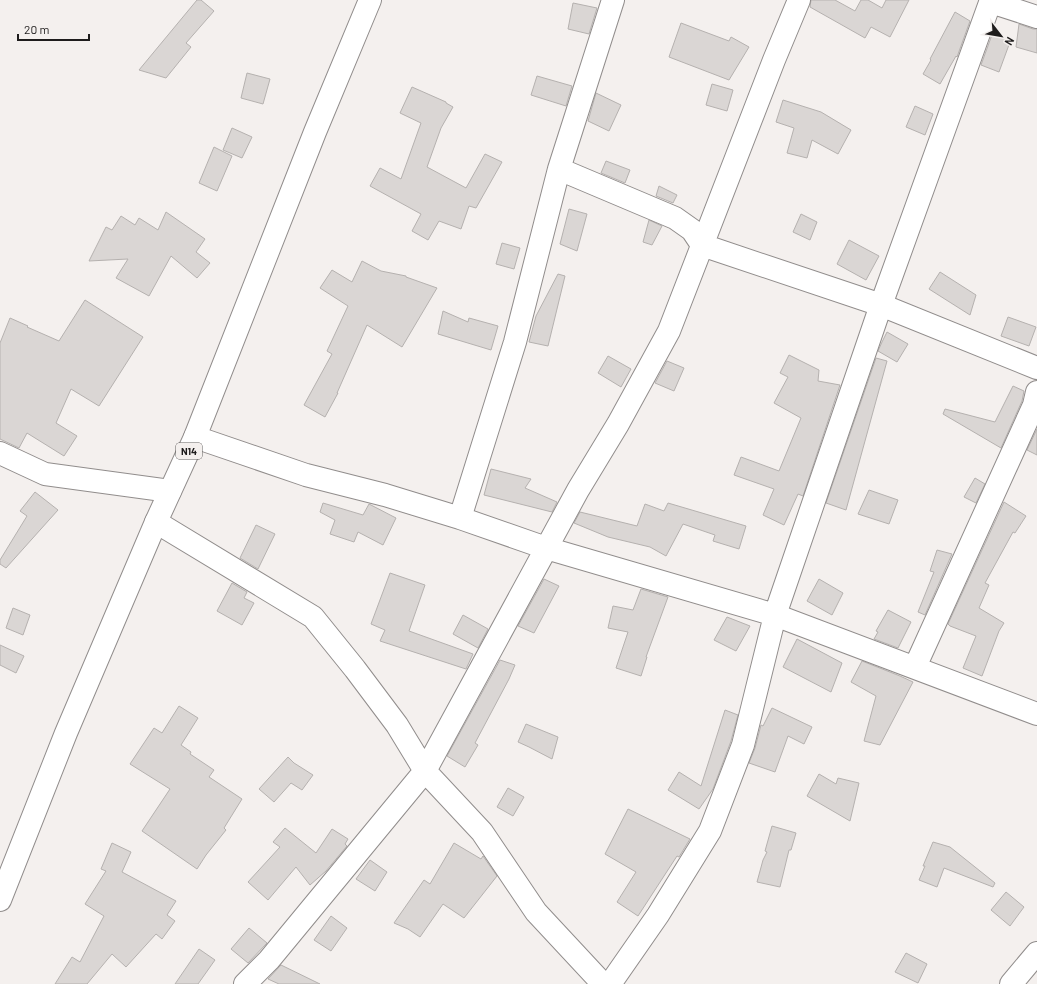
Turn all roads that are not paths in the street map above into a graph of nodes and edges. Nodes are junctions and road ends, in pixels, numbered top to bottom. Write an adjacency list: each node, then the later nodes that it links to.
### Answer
1 (613, 0): 6 (street)
2 (799, 0): 7 (street)
3 (991, 1): 5 (street); 8 (street)
4 (364, 6): 11 (street, N14)
5 (1037, 17)
6 (558, 169): 7 (street); 14 (street)
7 (702, 245): 8 (street); 16 (street)
8 (881, 305): 9 (street); 17 (street)
9 (1037, 368)
10 (1037, 392): 18 (street)
11 (195, 437): 13 (street, N14); 14 (street)
12 (0, 453): 13 (street)
13 (170, 491): 15 (street, N14)
14 (460, 518): 16 (street)
15 (156, 522): 20 (street); 21 (street, N14)
16 (546, 548): 17 (street); 20 (street)
17 (775, 615): 18 (street); 25 (street)
18 (915, 668): 19 (street)
19 (1037, 714)
20 (425, 771): 23 (street); 24 (street)
21 (0, 900)
22 (1037, 953): 26 (street)
23 (245, 984)
24 (603, 984)
25 (610, 984)
26 (1011, 984)

